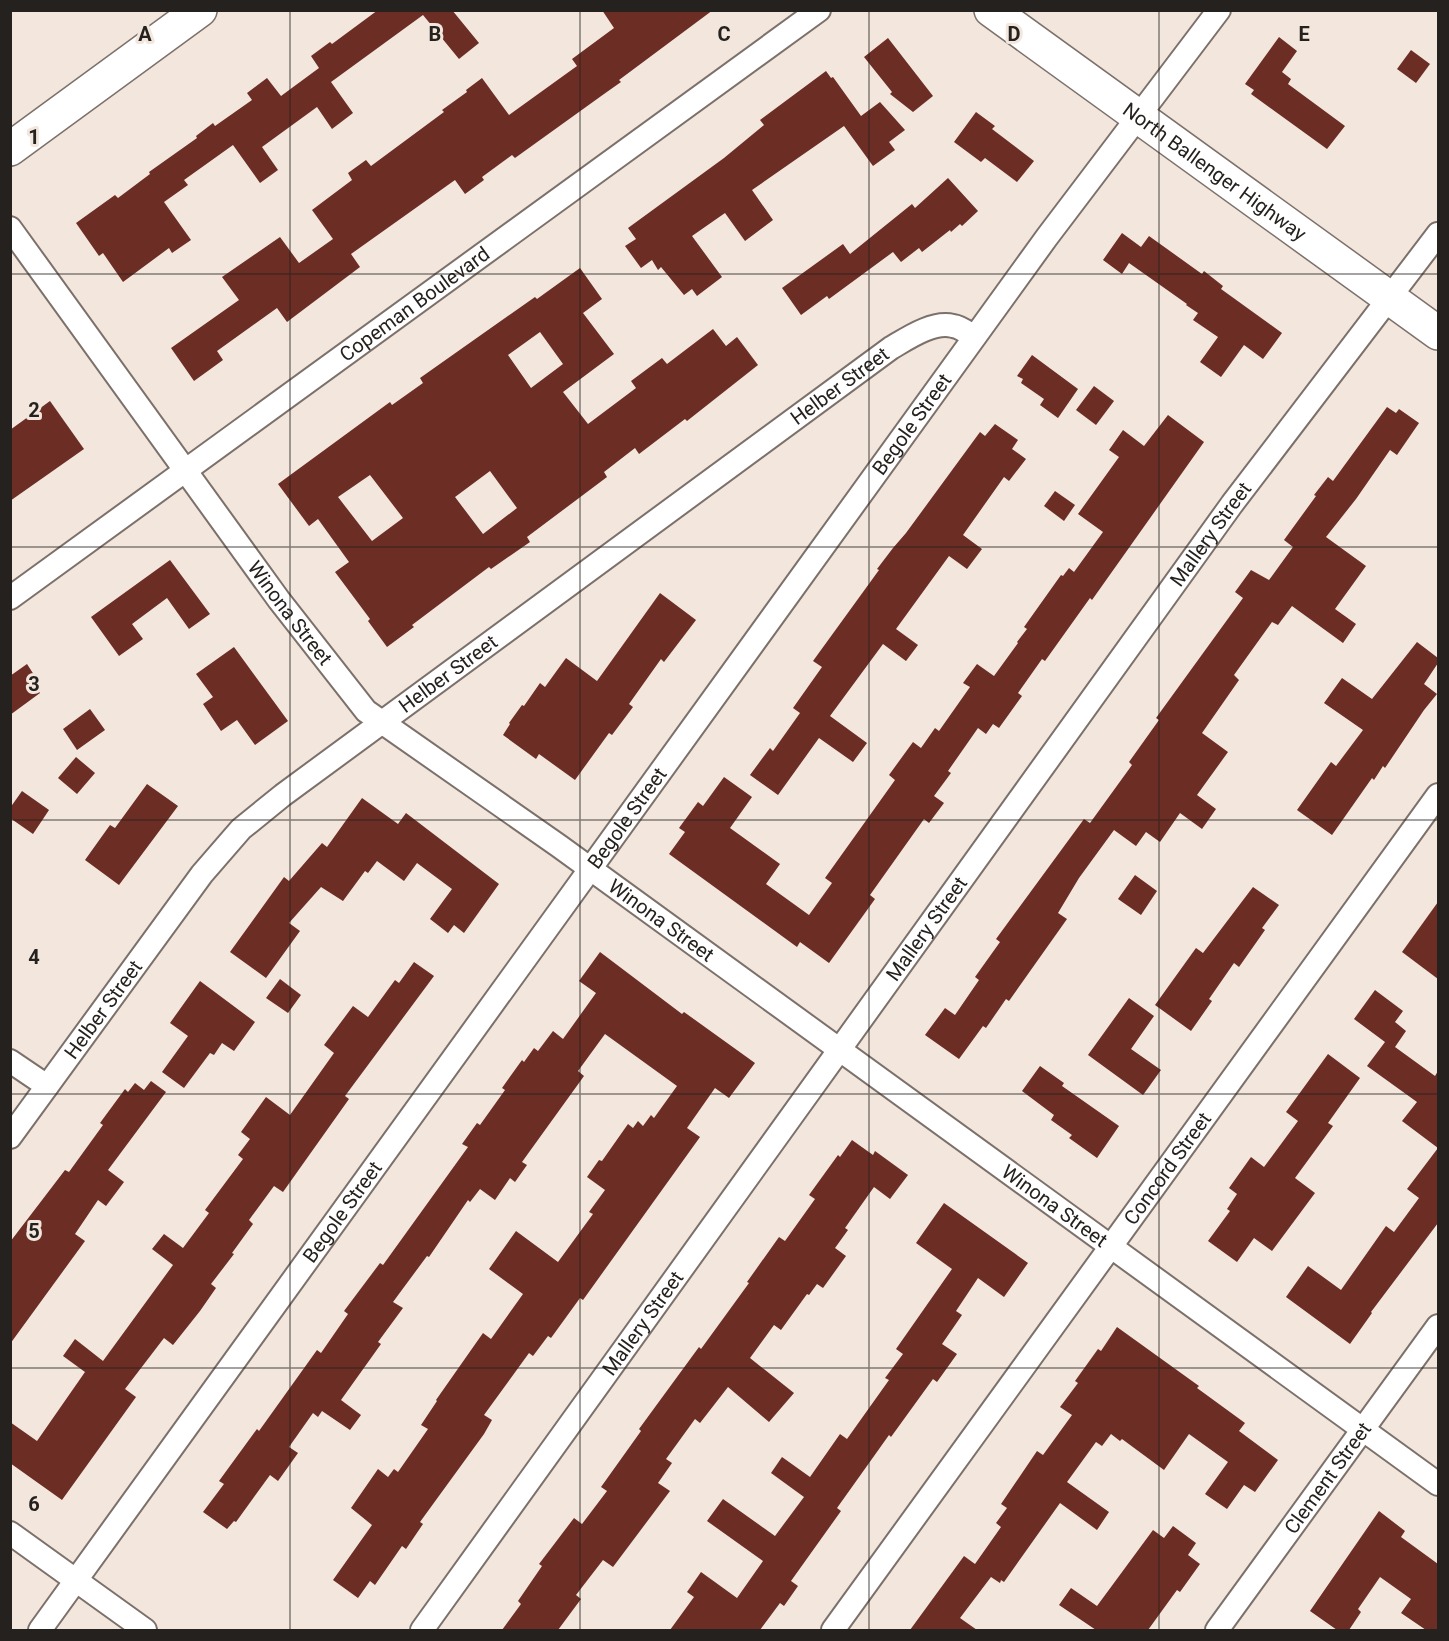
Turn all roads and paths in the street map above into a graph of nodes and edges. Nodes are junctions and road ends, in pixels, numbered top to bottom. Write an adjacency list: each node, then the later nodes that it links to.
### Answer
1 (200, 10): 6 (main road)
2 (819, 10): 12 (street, Copeman Boulevard)
3 (991, 10): 5 (main road, North Ballenger Highway)
4 (1219, 10): 5 (street, Begole Street)
5 (1139, 117): 9 (main road, North Ballenger Highway); 11 (street, Begole Street)
6 (10, 149)
7 (10, 228): 12 (street, Winona Street)
8 (1438, 234): 9 (street, Mallery Street)
9 (1389, 298): 10 (main road, North Ballenger Highway); 17 (street, Mallery Street)
10 (1438, 333)
11 (974, 337): 14 (street, Helber Street); 16 (street, Begole Street)
12 (186, 471): 13 (street, Copeman Boulevard); 14 (street, Winona Street)
13 (10, 598)
14 (380, 723): 16 (street, Winona Street); 19 (street, Helber Street)
15 (1438, 795): 21 (street, Concord Street)
16 (590, 869): 17 (street, Winona Street); 26 (street, Begole Street)
17 (839, 1050): 21 (street, Winona Street); 29 (street, Mallery Street)
18 (10, 1061): 19 (street)
19 (47, 1086): 20 (street, Helber Street)
20 (10, 1137)
21 (1111, 1247): 23 (street, Winona Street); 30 (street, Concord Street)
22 (1438, 1326): 23 (street, Clement Street)
23 (1363, 1429): 24 (street, Winona Street); 31 (street, Clement Street)
24 (1438, 1484)
25 (10, 1533): 26 (street)
26 (76, 1581): 27 (street, Begole Street); 28 (street)
27 (40, 1630)
28 (145, 1630)
29 (422, 1630)
30 (833, 1630)
31 (1217, 1630)

